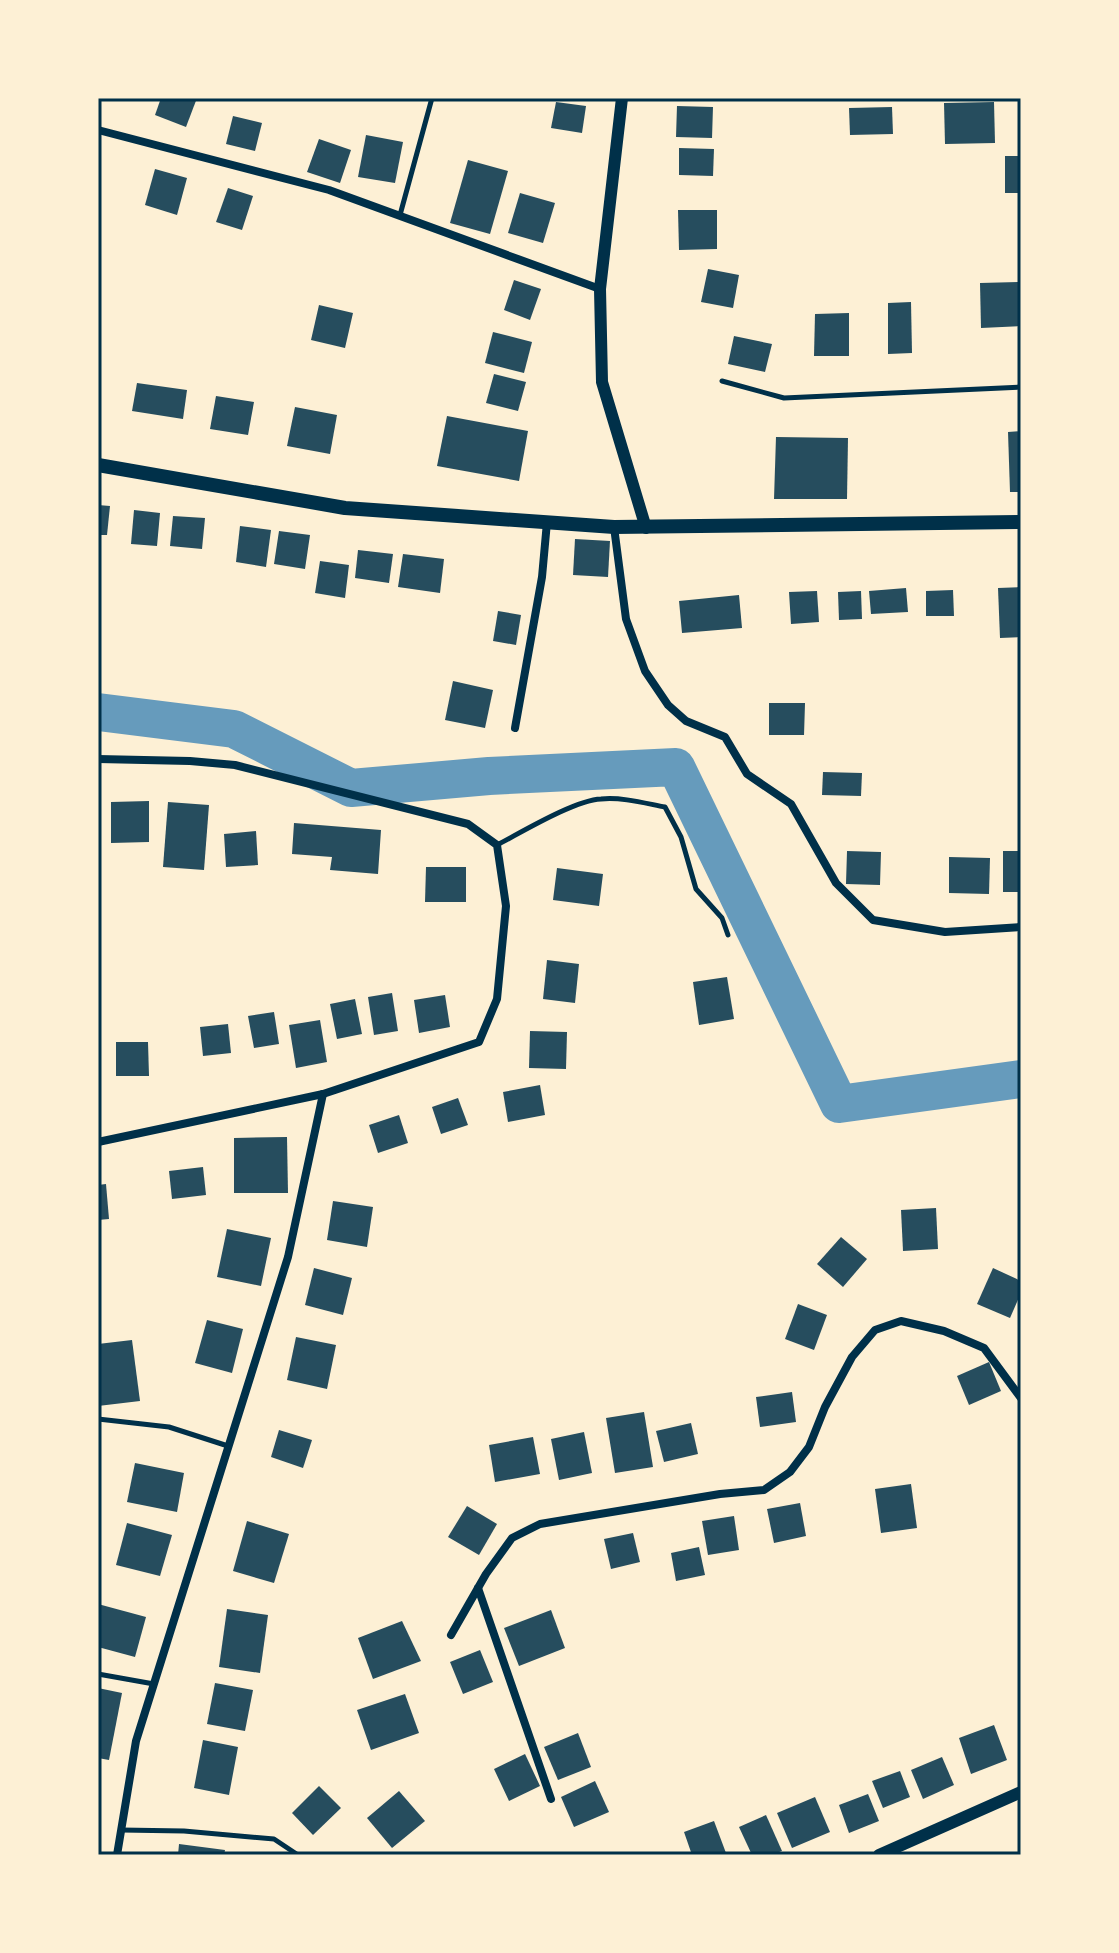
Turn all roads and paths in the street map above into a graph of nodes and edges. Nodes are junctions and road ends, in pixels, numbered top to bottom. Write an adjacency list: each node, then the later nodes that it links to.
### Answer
1 (432, 98): 4 (lane)
2 (622, 98): 5 (street)
3 (98, 130): 4 (street)
4 (399, 216): 5 (street)
5 (600, 289): 12 (street)
6 (722, 381): 7 (lane)
7 (1021, 387)
8 (98, 465): 9 (main road)
9 (547, 522): 11 (main road); 13 (street)
10 (1021, 522): 12 (main road)
11 (614, 527): 12 (main road); 16 (street)
12 (646, 528)
13 (515, 728)
14 (98, 759): 15 (street)
15 (497, 845): 17 (lane); 18 (street)
16 (1021, 927)
17 (728, 935)
18 (323, 1094): 19 (street); 22 (street)
19 (98, 1142)
20 (1021, 1398): 23 (street)
21 (98, 1419): 22 (lane)
22 (228, 1446): 26 (street)
23 (478, 1588): 24 (street); 28 (street)
24 (451, 1635)
25 (98, 1674): 26 (lane)
26 (154, 1684): 29 (street)
27 (1021, 1792): 32 (street)
28 (551, 1799)
29 (121, 1830): 30 (street); 31 (lane)
30 (117, 1855)
31 (298, 1855)
32 (879, 1855)

